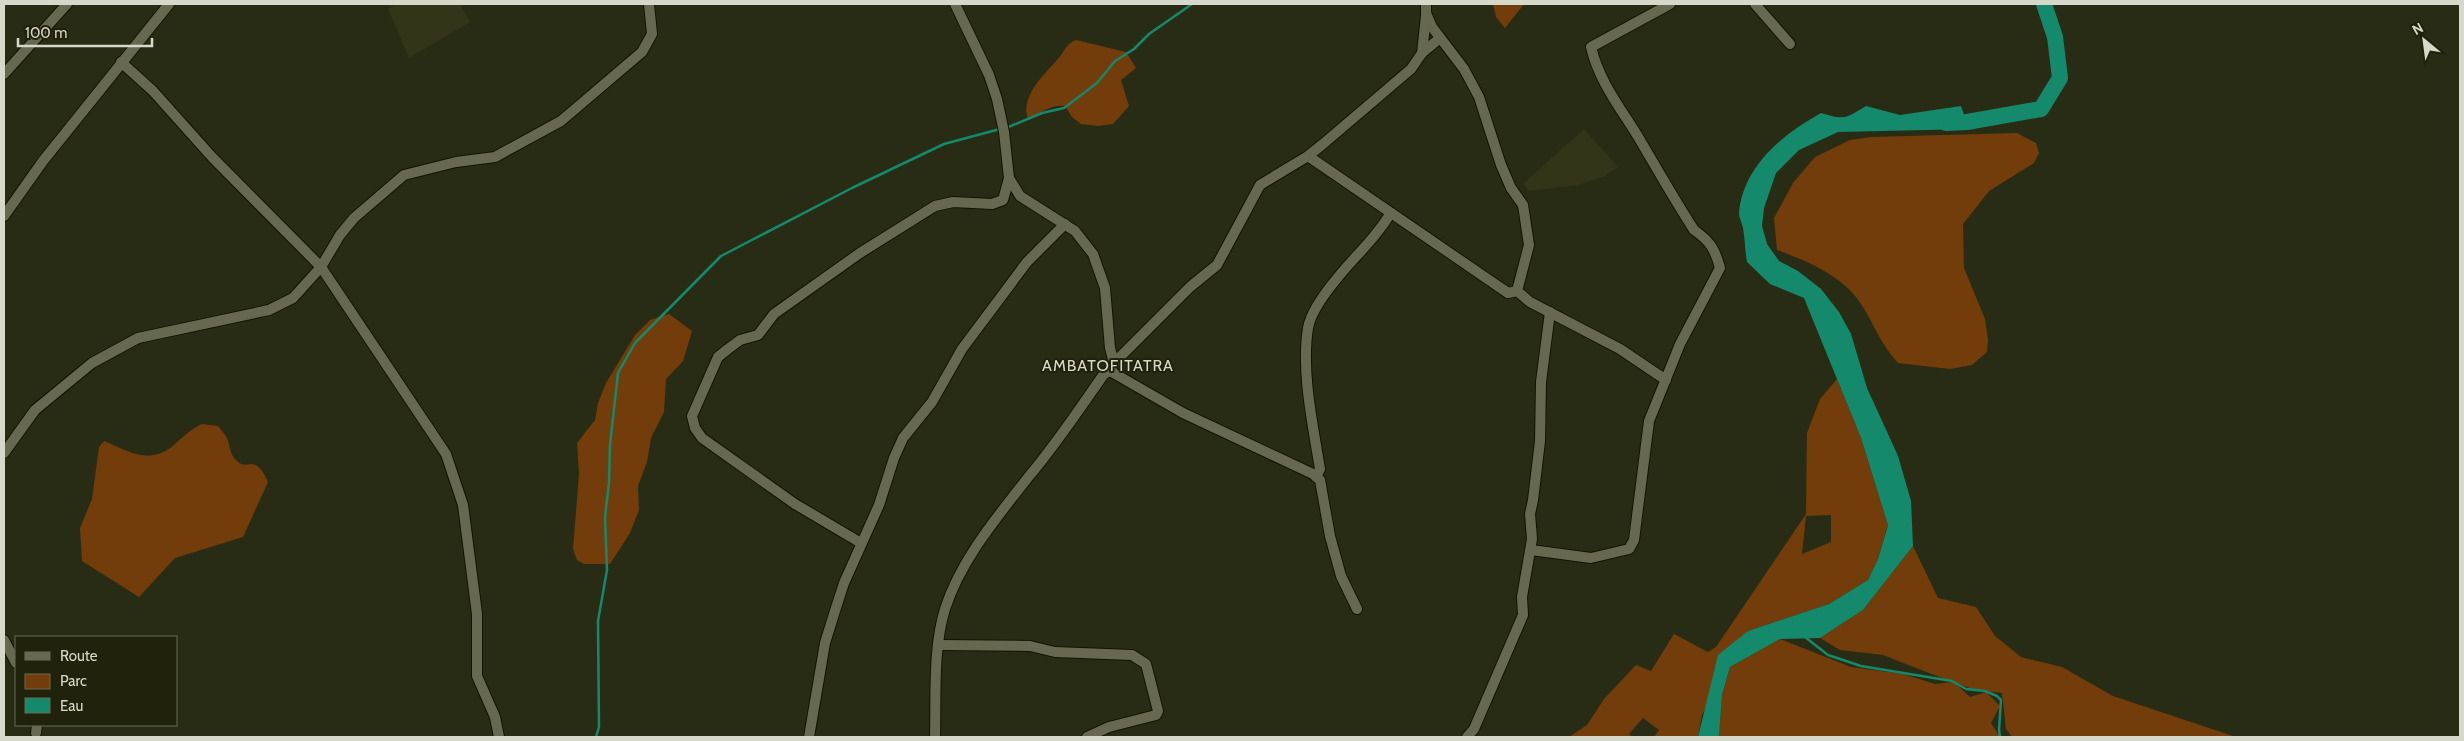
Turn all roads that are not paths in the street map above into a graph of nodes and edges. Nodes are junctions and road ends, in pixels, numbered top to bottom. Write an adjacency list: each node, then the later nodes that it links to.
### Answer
1 (169, 4): 11 (street)
2 (649, 4): 18 (street)
3 (955, 4): 14 (street)
4 (1670, 4): 22 (street)
5 (1755, 4): 9 (street)
6 (62, 6): 12 (street)
7 (1426, 8): 8 (street); 10 (street)
8 (1440, 38): 10 (street); 19 (street)
9 (1790, 44)
10 (1422, 53): 13 (street)
11 (121, 62): 16 (street); 18 (street)
12 (4, 74)
13 (1308, 156): 15 (street); 21 (street)
14 (1009, 178): 17 (street); 25 (street)
15 (1390, 214): 19 (street); 24 (street)
16 (4, 216)
17 (1066, 224): 21 (street); 25 (street)
18 (321, 268): 23 (street); 31 (street)
19 (1517, 291): 20 (street)
20 (1550, 312): 22 (street); 26 (street)
21 (1112, 367): 24 (street); 29 (street)
22 (1666, 380): 26 (street)
23 (4, 453)
24 (1316, 477): 27 (street)
25 (861, 543): 32 (street)
26 (1531, 550): 35 (street)
27 (1357, 610)
28 (4, 640): 30 (street)
29 (939, 645): 33 (street); 34 (street)
30 (15, 662)
31 (499, 737)
32 (809, 737)
33 (935, 737)
34 (1088, 737)
35 (1467, 737)

